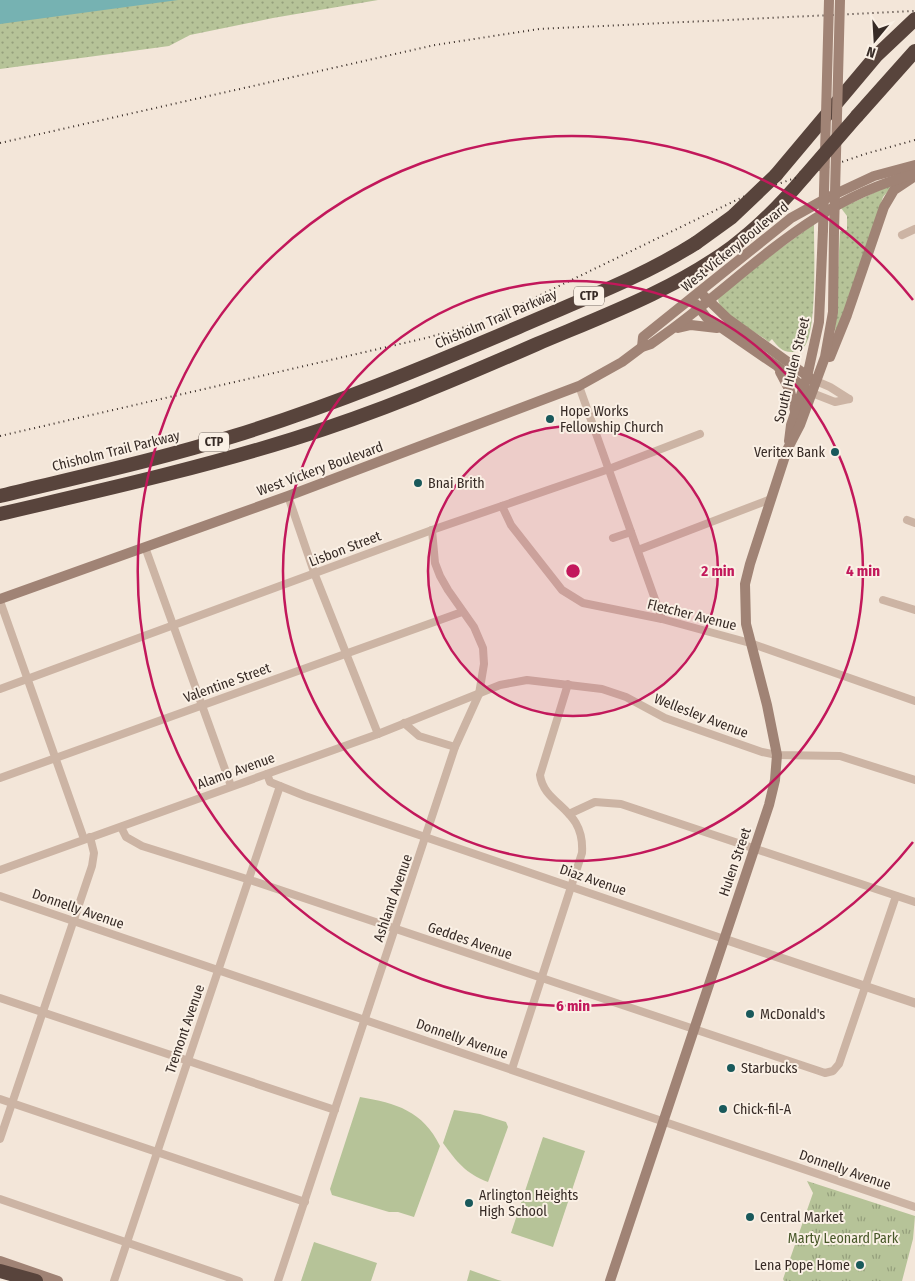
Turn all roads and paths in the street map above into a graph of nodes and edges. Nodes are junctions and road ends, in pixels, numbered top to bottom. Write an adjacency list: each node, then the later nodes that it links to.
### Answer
1 (829, 0): 16 (main road, South Hulen Street, bridge)
2 (840, 0): 16 (main road, South Hulen Street, bridge)
3 (915, 19): 23 (highway, Chisholm Trail Parkway / CTP, bridge)
4 (915, 51): 27 (highway, CTP, bridge)
5 (915, 165): 9 (main road, West Vickery Boulevard)
6 (915, 175): 11 (main road, West Vickery Boulevard); 16 (main road)
7 (915, 229): 8 (street)
8 (902, 235)
9 (701, 292): 10 (main road, West Vickery Boulevard); 11 (main road)
10 (692, 300): 11 (main road); 14 (main road, West Vickery Boulevard)
11 (704, 305): 12 (main road, West Vickery Boulevard); 13 (main road); 16 (main road)
12 (672, 329): 13 (main road); 14 (main road, West Vickery Boulevard)
13 (724, 330): 15 (main road)
14 (642, 347): 17 (main road, West Vickery Boulevard)
15 (777, 366): 18 (main road); 19 (main road)
16 (811, 379): 18 (main road, South Hulen Street); 18 (street)
17 (579, 386): 22 (street); 24 (main road, West Vickery Boulevard)
18 (808, 390): 19 (main road, South Hulen Street); 21 (main road, South Hulen Street)
19 (795, 413): 21 (main road, South Hulen Street)
20 (700, 434): 22 (street, Lisbon Street)
21 (789, 444): 25 (main road, Hulen Street)
22 (609, 468): 26 (street, Lisbon Street); 31 (street)
23 (0, 496)
24 (288, 496): 33 (main road, West Vickery Boulevard); 35 (street)
25 (771, 499): 34 (street); 42 (main road, Hulen Street)
26 (502, 506): 30 (street, Lisbon Street); 40 (street, Fletcher Avenue)
27 (0, 514)
28 (906, 520): 29 (street)
29 (915, 523)
30 (432, 530): 35 (street, Lisbon Street); 39 (street, Ashland Avenue)
31 (632, 532): 32 (street); 34 (street)
32 (613, 538)
33 (144, 547): 36 (main road, West Vickery Boulevard); 41 (street)
34 (638, 550): 40 (street)
35 (315, 575): 41 (street, Lisbon Street); 43 (street)
36 (0, 600): 44 (street)
37 (883, 600): 38 (street)
38 (915, 610)
39 (462, 612): 43 (street, Valentine Street); 47 (street, Ashland Avenue)
40 (662, 619): 42 (street, Fletcher Avenue)
41 (173, 626): 44 (street, Lisbon Street); 49 (street)
42 (750, 643): 48 (street, Fletcher Avenue); 53 (main road, Hulen Street)
43 (347, 654): 49 (street, Valentine Street); 51 (street)
44 (28, 679): 46 (street, Lisbon Street); 54 (street)
45 (568, 684): 47 (street, Wellesley Avenue); 53 (street, Wellesley Avenue); 60 (street)
46 (0, 689)
47 (480, 694): 50 (street, Alamo Avenue); 52 (street, Ashland Avenue)
48 (915, 701)
49 (202, 706): 54 (street, Valentine Street); 58 (street)
50 (404, 723): 51 (street, Alamo Avenue); 52 (street)
51 (378, 734): 55 (street, Alamo Avenue)
52 (455, 747): 63 (street, Ashland Avenue)
53 (777, 755): 57 (street, Wellesley Avenue); 64 (main road, Hulen Street)
54 (56, 758): 56 (street, Valentine Street); 62 (street)
55 (268, 774): 58 (street, Alamo Avenue); 59 (street, Diaz Avenue)
56 (0, 778)
57 (915, 780)
58 (231, 786): 61 (street, Alamo Avenue)
59 (280, 786): 63 (street, Diaz Avenue); 66 (street, Tremont Avenue)
60 (569, 814): 64 (street); 67 (street)
61 (121, 827): 62 (street, Alamo Avenue); 66 (street, Geddes Avenue)
62 (87, 838): 65 (street, Alamo Avenue); 71 (street)
63 (427, 838): 67 (street, Diaz Avenue); 72 (street, Ashland Avenue)
64 (753, 848): 69 (street); 73 (main road, Hulen Street)
65 (0, 870)
66 (250, 880): 72 (street, Geddes Avenue); 74 (street, Tremont Avenue)
67 (572, 887): 73 (street, Diaz Avenue); 75 (street)
68 (0, 896): 71 (street, Donnelly Avenue)
69 (896, 896): 70 (street); 76 (street)
70 (915, 902)
71 (73, 921): 74 (street, Donnelly Avenue); 79 (street)
72 (396, 930): 75 (street, Geddes Avenue); 80 (street, Ashland Avenue)
73 (724, 939): 76 (street, Diaz Avenue); 81 (main road, Hulen Street)
74 (219, 970): 80 (street, Donnelly Avenue); 82 (street, Tremont Avenue)
75 (542, 979): 81 (street, Geddes Avenue); 83 (street)
76 (866, 987): 78 (street, Diaz Avenue); 81 (street, Geddes Avenue)
77 (0, 998): 79 (street)
78 (915, 1003)
79 (42, 1013): 82 (street); 85 (street)
80 (366, 1020): 83 (street, Donnelly Avenue); 86 (street, Ashland Avenue)
81 (694, 1030): 87 (main road, Hulen Street)
82 (187, 1061): 86 (street); 89 (street, Tremont Avenue)
83 (512, 1069): 87 (street, Donnelly Avenue)
84 (0, 1099): 85 (street)
85 (12, 1103): 88 (street); 89 (street)
86 (335, 1110): 91 (street, Ashland Avenue)
87 (664, 1122): 92 (street, Donnelly Avenue); 101 (main road, Hulen Street)
88 (0, 1139)
89 (157, 1152): 91 (street); 93 (street, Tremont Avenue)
90 (0, 1199): 93 (street)
91 (305, 1202): 100 (street, Ashland Avenue)
92 (915, 1207)
93 (126, 1242): 98 (street, Tremont Avenue); 99 (street)
94 (0, 1261): 97 (main road)
95 (0, 1270): 96 (highway)
96 (36, 1281)
97 (58, 1281)
98 (114, 1281)
99 (239, 1281)
100 (278, 1281)
101 (610, 1281)

